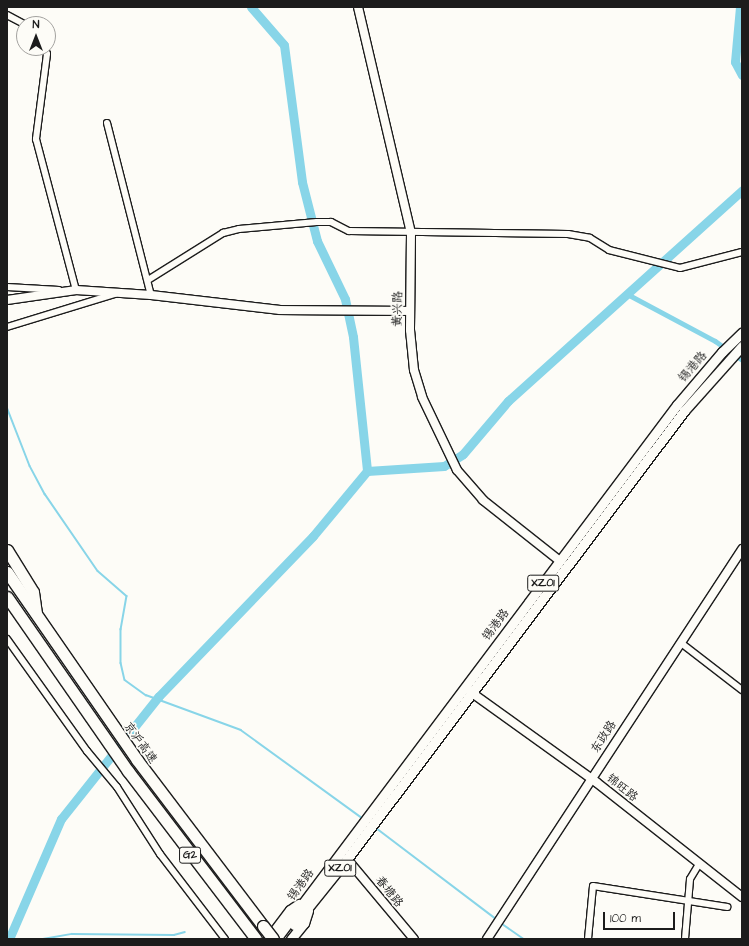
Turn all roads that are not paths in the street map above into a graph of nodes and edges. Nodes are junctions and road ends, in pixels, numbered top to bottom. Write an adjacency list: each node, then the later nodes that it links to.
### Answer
1 (358, 7): 6 (street, 黄兴路)
2 (7, 15): 3 (street)
3 (16, 20)
4 (47, 56): 10 (street)
5 (106, 123): 8 (street)
6 (411, 233): 7 (street); 8 (street); 15 (street, 黄兴路)
7 (742, 252)
8 (148, 280): 13 (street)
9 (7, 287): 11 (street)
10 (76, 290): 11 (street); 12 (street)
11 (62, 291): 14 (street)
12 (117, 293): 13 (street); 16 (street)
13 (152, 295): 15 (street)
14 (7, 300)
15 (410, 311): 23 (street, 黄兴路)
16 (7, 327)
17 (742, 333): 18 (main road, 锡港路 / XZ01)
18 (736, 347): 19 (main road, 锡港路 / XZ01)
19 (725, 355): 23 (main road, 锡港路 / XZ01); 29 (main road, 锡港路 / XZ01)
20 (742, 549): 28 (street, 东政路)
21 (7, 550): 26 (highway, 京沪高速 / G2)
22 (742, 558): 28 (street, 东政路)
23 (560, 560): 29 (main road, 锡港路 / XZ01)
24 (7, 572): 26 (highway)
25 (7, 597): 40 (highway, G2)
26 (37, 617): 43 (highway, 京沪高速 / G2, bridge)
27 (7, 639): 41 (street)
28 (683, 644): 30 (street); 31 (street, 东政路)
29 (468, 690): 31 (street, 锦旺路); 32 (main road, 锡港路 / XZ01)
30 (742, 690)
31 (594, 781): 34 (street, 锦旺路); 39 (street, 东政路)
32 (368, 822): 33 (main road, 锡港路 / XZ01); 37 (main road, 锡港路 / XZ01)
33 (345, 861): 37 (main road, 锡港路 / XZ01); 46 (street, 春塘路); 47 (street, 春塘路)
34 (699, 864): 35 (street, 锦旺路); 36 (street)
35 (742, 896)
36 (688, 900): 38 (street); 50 (street); 51 (street)
37 (307, 903): 42 (main road); 43 (main road, 锡港路 / XZ01); 44 (main road, 锡港路 / XZ01); 45 (main road)
38 (727, 907)
39 (501, 922): 48 (street, 东政路); 49 (street, 东政路)
40 (255, 938)
41 (225, 939)
42 (268, 939)
43 (275, 939)
44 (283, 939)
45 (291, 939)
46 (407, 939)
47 (414, 939)
48 (487, 939)
49 (493, 939)
50 (588, 939)
51 (685, 939)

